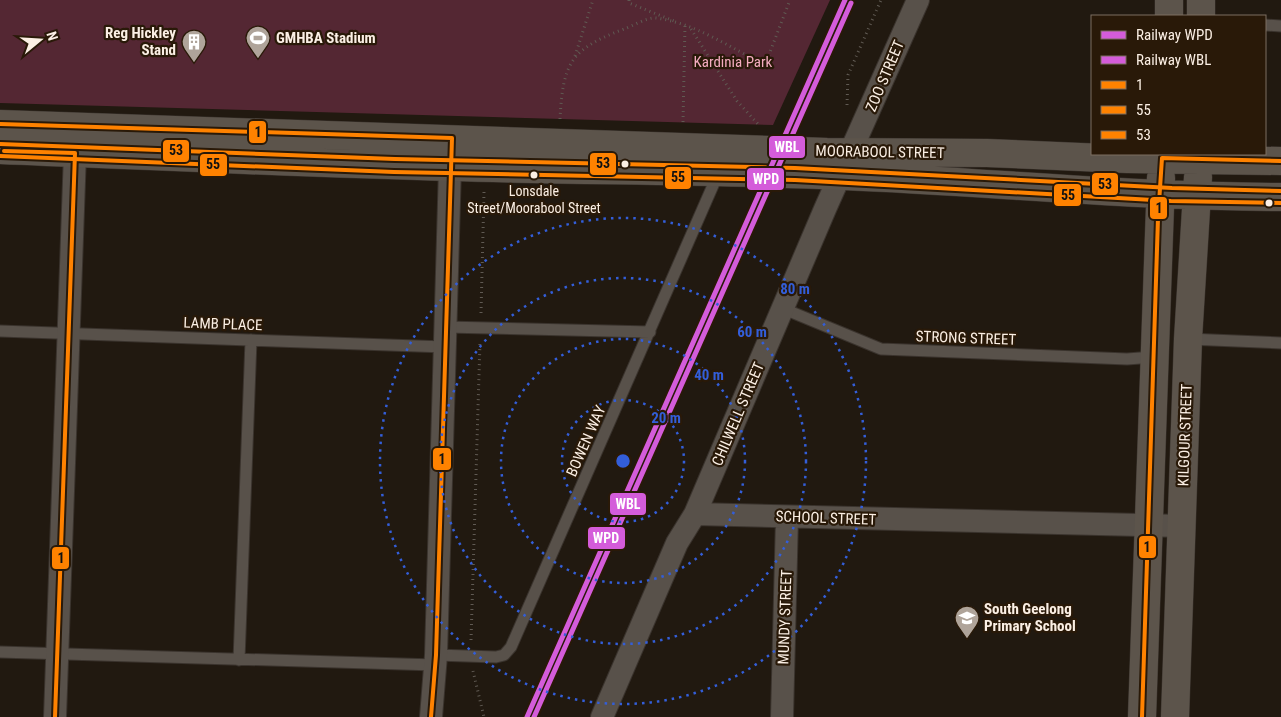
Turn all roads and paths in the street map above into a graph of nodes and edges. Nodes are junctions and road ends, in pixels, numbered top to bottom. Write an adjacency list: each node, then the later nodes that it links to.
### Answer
1 (594, 0): 14 (path)
2 (629, 0): 12 (path)
3 (790, 0): 12 (path)
4 (881, 0): 15 (path)
5 (918, 0): 29 (street, ZOO STREET)
6 (1169, 0): 9 (street)
7 (1194, 0): 8 (street)
8 (1201, 0): 10 (street)
9 (1168, 15)
10 (1200, 15)
11 (1266, 24): 13 (lane)
12 (685, 25): 14 (path); 17 (path); 19 (path)
13 (1281, 26)
14 (574, 59): 16 (path)
15 (846, 114)
16 (560, 119)
17 (683, 122)
18 (0, 124): 20 (street, MOORABOOL STREET)
19 (758, 124)
20 (76, 126): 21 (street, MOORABOOL STREET); 23 (street)
21 (452, 138): 29 (street, MOORABOOL STREET); 30 (street)
22 (0, 150): 23 (street, MOORABOOL STREET)
23 (75, 153): 30 (street, MOORABOOL STREET); 40 (street)
24 (1091, 155): 29 (street, MOORABOOL STREET)
25 (1104, 155): 26 (street, MOORABOOL STREET)
26 (1162, 156): 27 (street, MOORABOOL STREET); 32 (street)
27 (1198, 156): 28 (street, MOORABOOL STREET); 33 (street, KILGOUR STREET)
28 (1281, 161)
29 (845, 164): 31 (street, MOORABOOL STREET); 32 (street, MOORABOOL STREET); 36 (street, CHILWELL STREET)
30 (450, 167): 31 (street, MOORABOOL STREET); 41 (street)
31 (718, 174): 39 (lane, BOWEN WAY)
32 (1160, 195): 33 (street, MOORABOOL STREET); 45 (street)
33 (1198, 196): 35 (street, MOORABOOL STREET); 42 (street, KILGOUR STREET)
34 (484, 197): 37 (path)
35 (1281, 197)
36 (784, 309): 45 (lane, STRONG STREET); 46 (street, CHILWELL STREET)
37 (480, 327): 39 (lane, LAMB PLACE); 41 (lane, LAMB PLACE); 52 (path)
38 (0, 331): 40 (lane, LAMB PLACE)
39 (650, 332): 52 (lane, BOWEN WAY)
40 (69, 333): 43 (lane, LAMB PLACE); 51 (street)
41 (445, 337): 43 (lane, LAMB PLACE); 54 (street)
42 (1188, 339): 44 (lane); 49 (street, KILGOUR STREET)
43 (251, 340): 53 (lane)
44 (1281, 343)
45 (1154, 357): 48 (street)
46 (695, 514): 47 (street, SCHOOL STREET); 58 (street)
47 (787, 517): 48 (street, SCHOOL STREET); 59 (street, MUNDY STREET)
48 (1149, 526): 49 (street, SCHOOL STREET); 60 (street)
49 (1181, 526): 61 (street, KILGOUR STREET)
50 (0, 652): 51 (lane, BOWEN WAY)
51 (57, 654): 53 (lane, BOWEN WAY); 55 (street)
52 (470, 658): 54 (lane, BOWEN WAY); 57 (path)
53 (239, 660): 54 (lane, BOWEN WAY)
54 (436, 660): 56 (street)
55 (55, 717)
56 (431, 717)
57 (484, 717)
58 (602, 717)
59 (782, 717)
60 (1142, 717)
61 (1175, 717)

